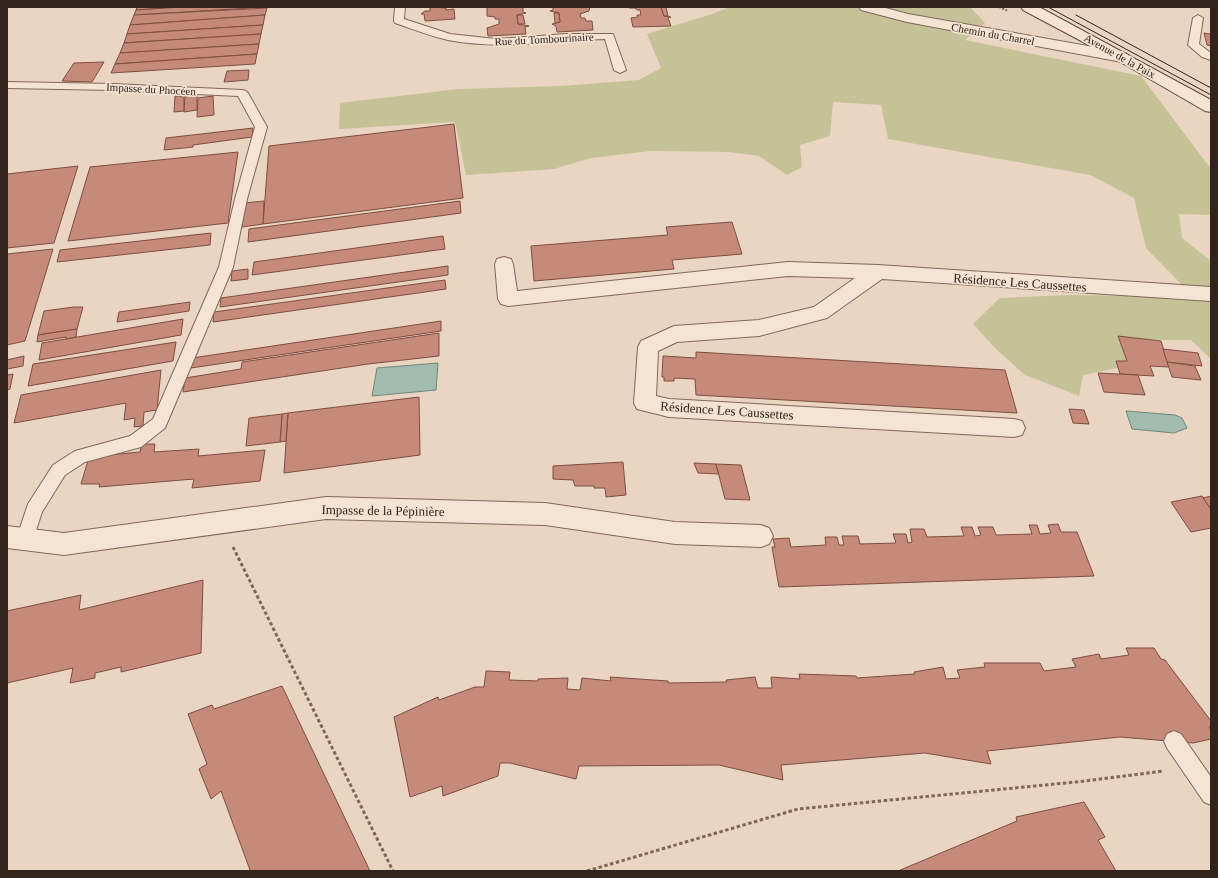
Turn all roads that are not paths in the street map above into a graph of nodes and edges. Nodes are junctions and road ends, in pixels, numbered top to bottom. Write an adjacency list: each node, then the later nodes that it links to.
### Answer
1 (400, 7): 7 (lane, Rue du Tombourinaire)
2 (866, 7): 5 (street, Chemin du Charrel)
3 (1028, 7): 5 (street, Avenue de la Paix)
4 (1198, 18): 6 (lane)
5 (1122, 57): 9 (street, Avenue de la Paix)
6 (1211, 57)
7 (620, 70)
8 (7, 85): 15 (lane, Impasse du Phocéen)
9 (1211, 108)
10 (504, 264): 11 (street)
11 (878, 272): 12 (street, Résidence Les Caussettes); 13 (street, Résidence Les Caussettes)
12 (1211, 294)
13 (1014, 428)
14 (761, 536): 15 (street, Impasse de la Pépinière)
15 (16, 539)
16 (1174, 741): 17 (lane)
17 (1211, 795)

